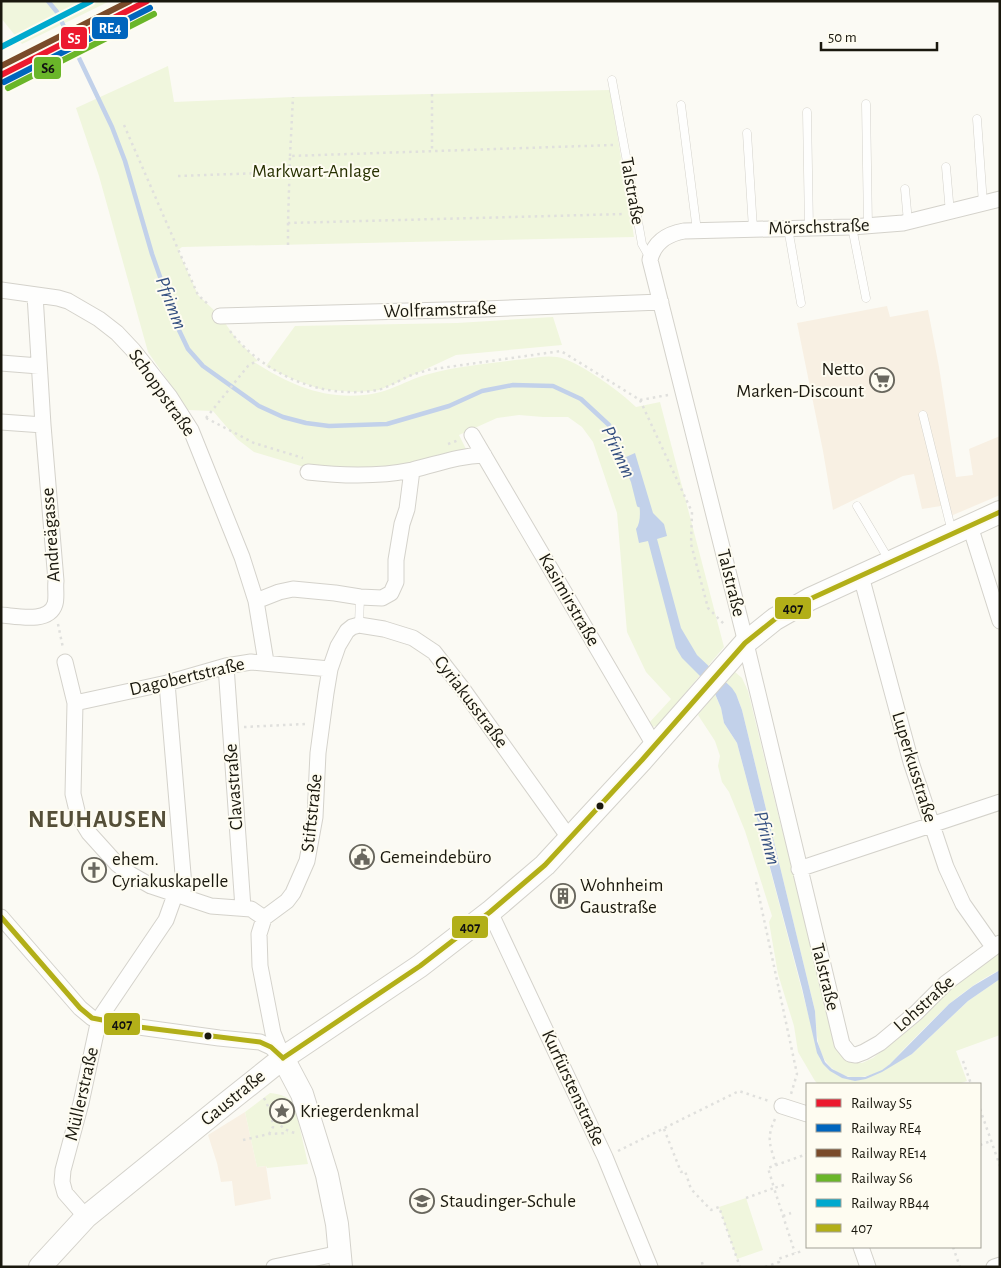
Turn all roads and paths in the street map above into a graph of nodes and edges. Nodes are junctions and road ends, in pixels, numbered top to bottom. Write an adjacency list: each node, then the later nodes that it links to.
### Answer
1 (612, 80): 10 (lane, Talstraße)
2 (432, 94): 11 (path)
3 (294, 97): 12 (path)
4 (866, 104): 23 (lane)
5 (682, 105): 27 (lane)
6 (806, 112): 25 (lane)
7 (977, 119): 18 (lane)
8 (124, 125): 35 (path)
9 (747, 133): 26 (lane)
10 (624, 145): 11 (path); 20 (lane, Talstraße)
11 (432, 151): 12 (path)
12 (290, 156): 14 (path)
13 (946, 167): 19 (lane)
14 (289, 172): 15 (path); 21 (path)
15 (178, 176)
16 (904, 189): 22 (lane)
17 (1000, 199): 18 (street, Mörschstraße)
18 (984, 204): 19 (street, Mörschstraße)
19 (950, 213): 22 (street, Mörschstraße)
20 (636, 214): 21 (path); 29 (lane, Talstraße)
21 (288, 222): 28 (path)
22 (908, 222): 23 (street, Mörschstraße)
23 (860, 227): 25 (street, Mörschstraße); 32 (lane)
24 (788, 228): 25 (street, Mörschstraße); 26 (street, Mörschstraße); 34 (lane)
25 (809, 228)
26 (753, 229): 27 (street, Mörschstraße)
27 (697, 231): 29 (street, Mörschstraße)
28 (288, 245)
29 (650, 260): 33 (street, Talstraße)
30 (1, 290): 31 (street, Schoppstraße)
31 (35, 295): 38 (street, Andreägasse); 55 (street, Schoppstraße)
32 (866, 298)
33 (661, 302): 35 (street, Wolframstraße); 39 (street, Talstraße)
34 (801, 303)
35 (220, 316): 36 (path)
36 (259, 360): 40 (path); 47 (path)
37 (1, 364): 38 (street)
38 (39, 366): 43 (street, Andreägasse)
39 (683, 392): 40 (path); 60 (street, Talstraße)
40 (640, 400): 60 (path)
41 (922, 415): 51 (lane)
42 (1, 422): 43 (street)
43 (43, 425): 56 (street, Andreägasse)
44 (472, 435): 45 (path); 46 (street, Kasimirstraße)
45 (441, 446)
46 (484, 455): 48 (street); 69 (street, Kasimirstraße)
47 (309, 466): 48 (street)
48 (412, 470): 54 (street)
49 (857, 506): 52 (lane)
50 (1000, 512): 51 (main road, Gaustraße)
51 (961, 530): 52 (main road, Gaustraße); 58 (street)
52 (890, 562): 53 (main road, Gaustraße)
53 (861, 576): 60 (main road, Gaustraße); 71 (street, Luperkusstraße)
54 (360, 597): 55 (street); 59 (lane)
55 (256, 602): 62 (street, Schoppstraße)
56 (55, 604): 57 (street); 61 (path, Andreägasse)
57 (1, 615)
58 (1000, 621)
59 (359, 625): 64 (street); 72 (street, Cyriakusstraße)
60 (744, 637): 69 (main road, Gaustraße); 73 (street, Talstraße)
61 (65, 662): 66 (street)
62 (266, 662): 63 (street, Dagobertstraße); 64 (street, Dagobertstraße)
63 (226, 666): 65 (street, Dagobertstraße); 68 (street, Clavastraße)
64 (330, 669): 67 (street, Stiftstraße)
65 (167, 683): 66 (street, Dagobertstraße); 75 (street, Müllerstraße)
66 (75, 703): 75 (street)
67 (322, 723): 68 (path); 79 (street, Stiftstraße)
68 (230, 728): 76 (street, Clavastraße)
69 (654, 746): 72 (main road, Gaustraße)
70 (1000, 802): 71 (street)
71 (932, 826): 73 (street); 80 (street, Luperkusstraße)
72 (570, 839): 77 (main road, Gaustraße)
73 (799, 869): 82 (street, Talstraße)
74 (756, 882): 87 (path)
75 (179, 895): 76 (street); 81 (street, Müllerstraße)
76 (243, 908): 79 (street)
77 (490, 912): 83 (main road, Gaustraße); 99 (street, Kurfürstenstraße)
78 (1, 917): 81 (street)
79 (264, 918): 83 (street)
80 (997, 944): 82 (street, Lohstraße)
81 (99, 1019): 83 (street); 107 (street, Müllerstraße)
82 (850, 1054)
83 (283, 1058): 85 (main road, Gaustraße); 94 (main road)
84 (963, 1061): 86 (path)
85 (255, 1080): 90 (path); 107 (main road, Gaustraße)
86 (971, 1083)
87 (785, 1107): 89 (street); 91 (path); 100 (path)
88 (981, 1112): 96 (path)
89 (806, 1114)
90 (272, 1115): 92 (path); 93 (path)
91 (664, 1129): 99 (path); 120 (path)
92 (292, 1132): 93 (path); 94 (path)
93 (269, 1134): 95 (path)
94 (316, 1139): 112 (main road)
95 (243, 1140)
96 (991, 1141): 97 (path); 101 (path)
97 (981, 1145)
98 (806, 1154): 100 (path)
99 (605, 1157): 118 (street, Kurfürstenstraße)
100 (776, 1165): 103 (path)
101 (1000, 1166)
102 (784, 1185): 103 (path)
103 (774, 1188): 104 (path); 106 (path)
104 (746, 1198)
105 (791, 1213): 106 (path)
106 (783, 1216): 111 (path)
107 (86, 1217): 116 (main road, Gaustraße)
108 (861, 1248): 123 (street)
109 (953, 1248): 124 (path)
110 (802, 1251): 111 (path)
111 (795, 1254): 114 (path)
112 (341, 1260): 117 (street)
113 (702, 1262): 119 (path)
114 (778, 1262): 121 (path); 122 (path)
115 (1000, 1265): 125 (street)
116 (40, 1267)
117 (274, 1267)
118 (650, 1267)
119 (704, 1267)
120 (740, 1267)
121 (765, 1267)
122 (780, 1267)
123 (868, 1267)
124 (960, 1267)
125 (994, 1267)

